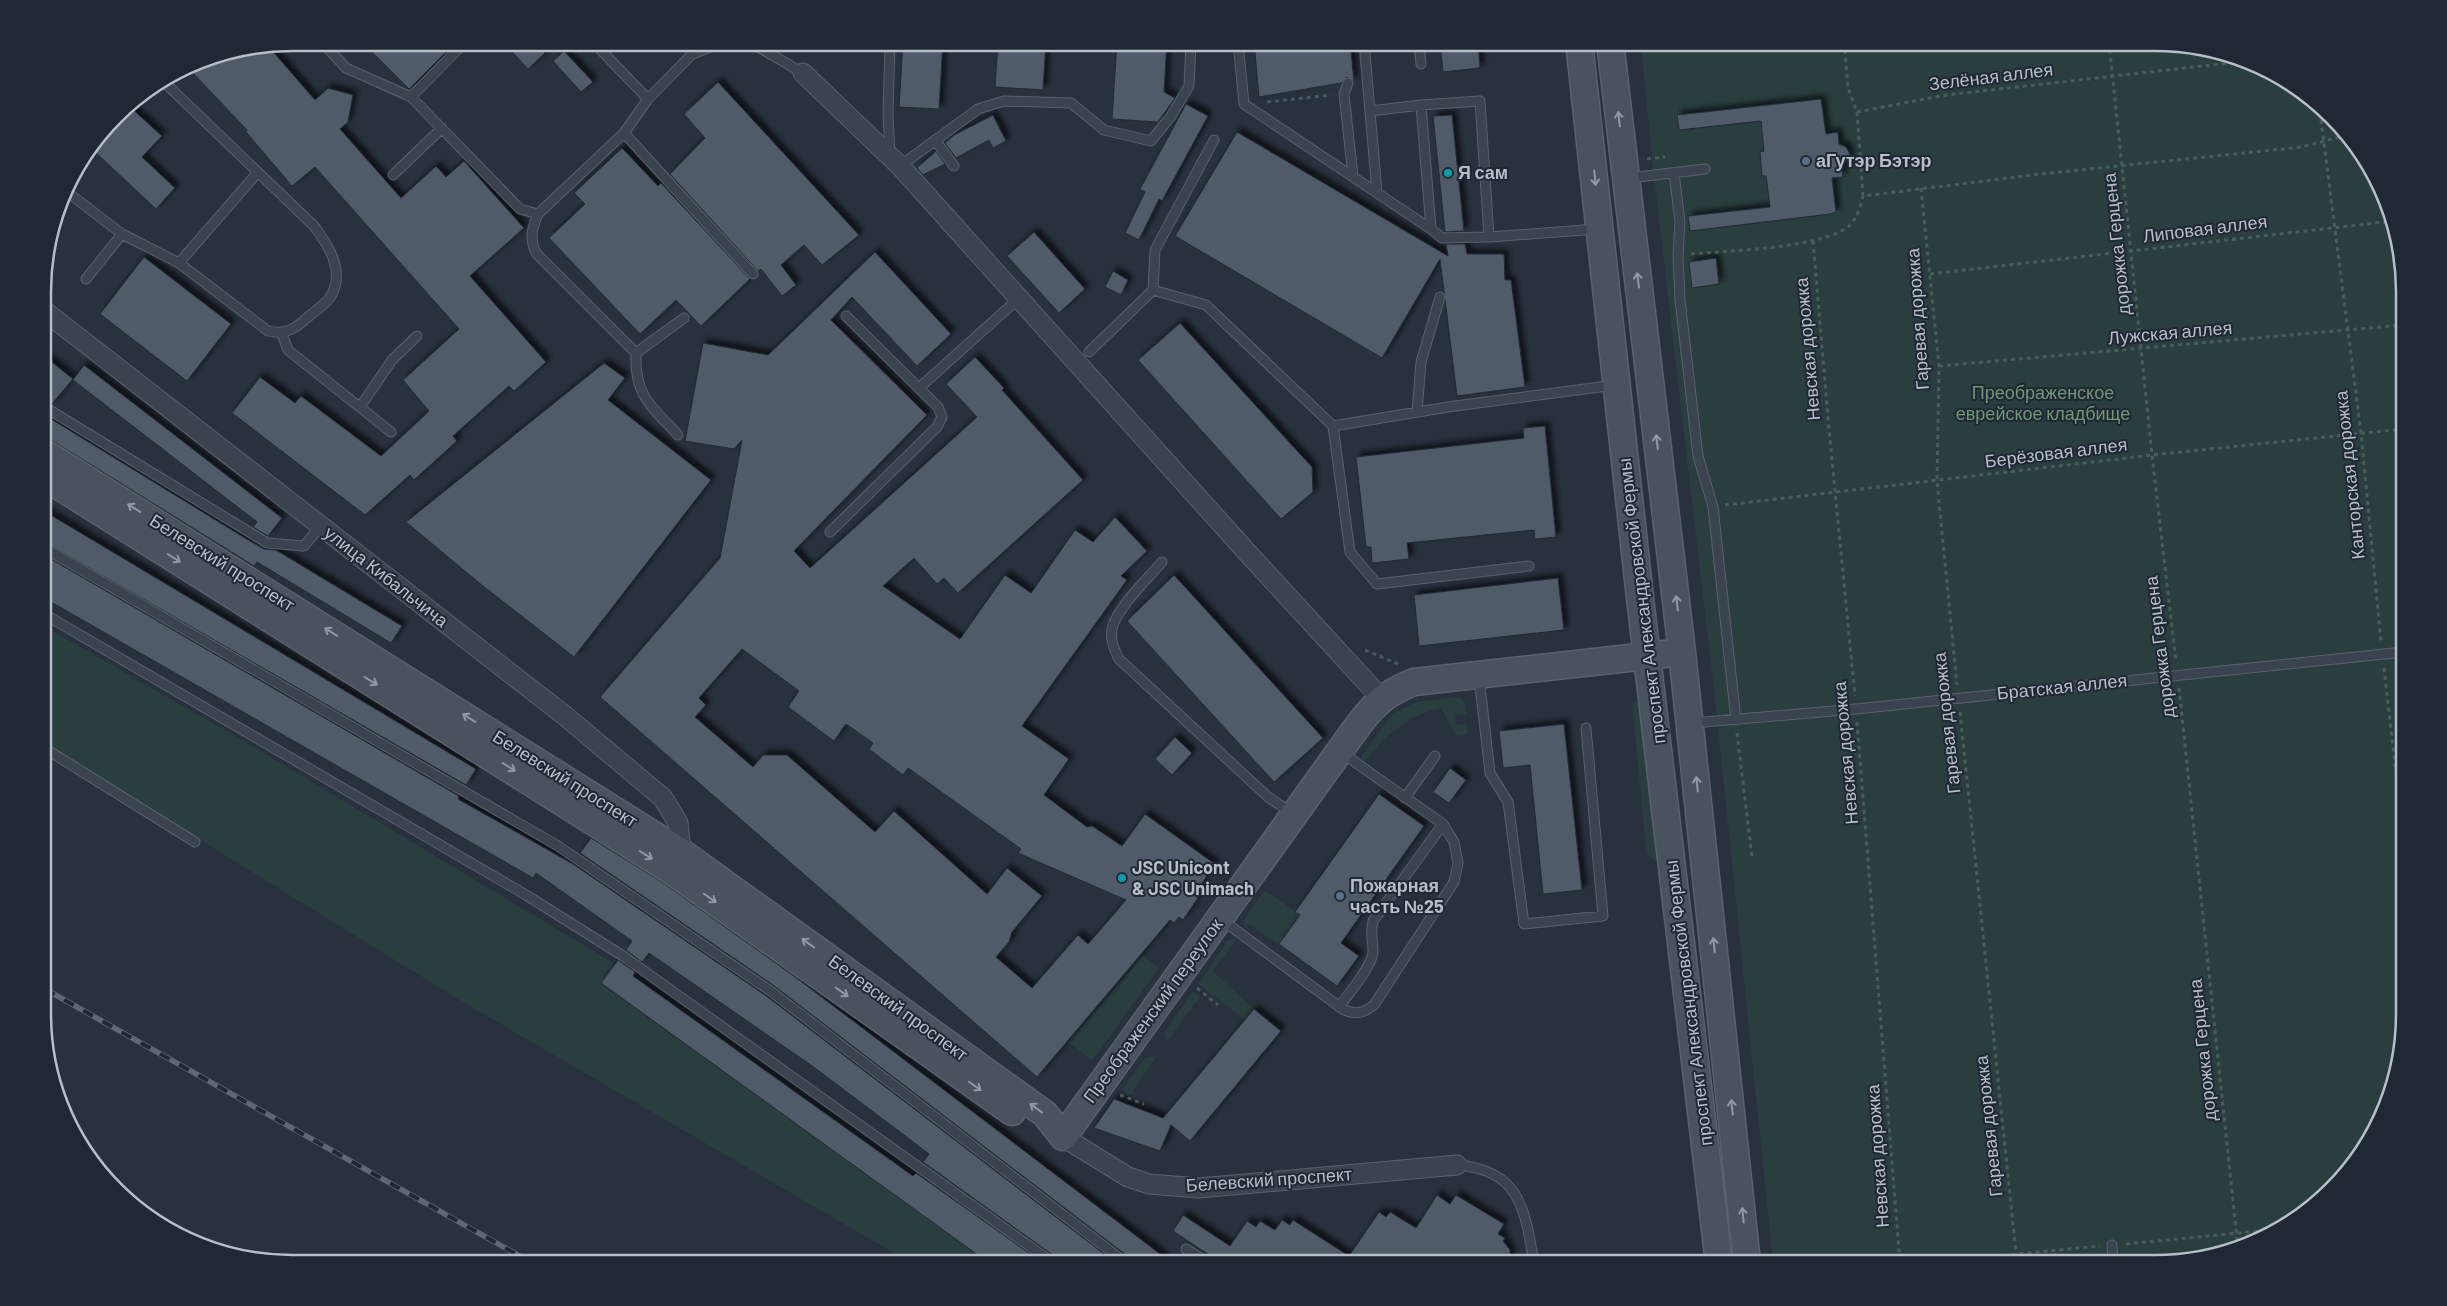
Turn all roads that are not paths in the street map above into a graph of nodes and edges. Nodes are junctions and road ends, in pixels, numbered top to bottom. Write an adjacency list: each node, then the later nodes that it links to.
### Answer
1 (330, 51): 17 (lane)
2 (456, 51): 17 (lane)
3 (602, 51): 18 (lane)
4 (700, 51): 18 (lane)
5 (765, 51): 14 (lane)
6 (890, 51): 25 (lane)
7 (1191, 51): 23 (lane)
8 (1239, 51): 31 (lane)
9 (1365, 51): 20 (lane)
10 (1420, 51): 13 (lane)
11 (1581, 51): 37 (street, проспект Александровской Фермы, one-way to 37)
12 (1611, 51): 32 (street, проспект Александровской Фермы, one-way to 12)
13 (1421, 64)
14 (803, 73): 25 (street)
15 (1344, 83): 31 (lane)
16 (168, 86): 28 (lane)
17 (411, 96): 21 (lane)
18 (648, 98): 22 (lane)
19 (1421, 105): 20 (lane); 36 (lane); 39 (lane)
20 (1370, 111): 33 (lane)
21 (442, 128): 30 (lane); 35 (lane)
22 (624, 134): 35 (lane); 41 (lane)
23 (935, 140): 25 (lane); 26 (lane)
24 (1214, 140): 43 (lane)
25 (895, 161): 45 (street)
26 (954, 166)
27 (1706, 169): 29 (lane)
28 (258, 172): 40 (lane); 49 (lane)
29 (1674, 172): 32 (lane); 74 (lane)
30 (393, 175)
31 (1353, 176): 33 (lane)
32 (1626, 178): 69 (street, проспект Александровской Фермы, one-way to 32)
33 (1377, 192): 36 (lane)
34 (72, 195): 38 (lane)
35 (538, 214): 52 (lane)
36 (1431, 229): 39 (lane)
37 (1600, 229): 39 (lane); 53 (street, проспект Александровской Фермы)
38 (122, 234): 40 (lane); 42 (lane)
39 (1489, 237)
40 (179, 263): 49 (lane)
41 (753, 274)
42 (86, 279)
43 (1153, 290): 51 (lane); 58 (lane)
44 (1440, 297): 57 (lane)
45 (1019, 298): 54 (lane); 73 (street)
46 (51, 316): 63 (street, улица Кибальчича)
47 (846, 316): 54 (lane)
48 (684, 318): 52 (lane)
49 (282, 334): 55 (lane)
50 (417, 336): 55 (lane)
51 (1089, 352)
52 (636, 353): 60 (lane)
53 (1618, 385): 57 (lane); 71 (street, проспект Александровской Фермы)
54 (919, 388): 64 (lane)
55 (360, 407): 59 (lane)
56 (51, 411): 63 (lane)
57 (1417, 412): 58 (lane)
58 (1333, 426): 67 (lane)
59 (391, 432)
60 (678, 435)
61 (51, 457): 84 (street, Белевский проспект, one-way to 61)
62 (51, 480): 84 (street, Белевский проспект, one-way to 84)
63 (321, 526): 84 (street, улица Кибальчича)
64 (830, 532)
65 (51, 552): 92 (lane)
66 (1162, 562): 81 (lane)
67 (1529, 566)
68 (51, 618): 91 (lane)
69 (1682, 652): 71 (street, Преображенский переулок); 75 (street, проспект Александровской Фермы)
70 (2396, 652): 74 (lane, Братская аллея)
71 (1648, 656): 72 (street, Преображенский переулок); 95 (street, проспект Александровской Фермы)
72 (1478, 675): 73 (street, Преображенский переулок); 76 (lane)
73 (1381, 698): 78 (street, Преображенский переулок)
74 (1736, 720): 75 (lane, Братская аллея)
75 (1690, 724): 96 (street, проспект Александровской Фермы, one-way to 75)
76 (1586, 728)
77 (51, 752): 83 (lane)
78 (1339, 752): 80 (lane); 81 (street, Преображенский переулок)
79 (1435, 756): 80 (lane)
80 (1405, 798): 82 (lane)
81 (1294, 814): 85 (street, Преображенский переулок)
82 (1442, 824): 86 (lane); 86 (lane)
83 (195, 842)
84 (676, 861): 87 (street, Белевский проспект)
85 (1220, 919): 86 (lane); 87 (street, Преображенский переулок)
86 (1339, 1007)
87 (1063, 1137): 88 (street, Белевский проспект)
88 (1457, 1165): 94 (lane)
89 (2112, 1245): 97 (lane)
90 (1186, 1249): 93 (lane)
91 (1042, 1255)
92 (1116, 1255)
93 (1195, 1255)
94 (1533, 1255)
95 (1718, 1255)
96 (1746, 1255)
97 (2113, 1255)

